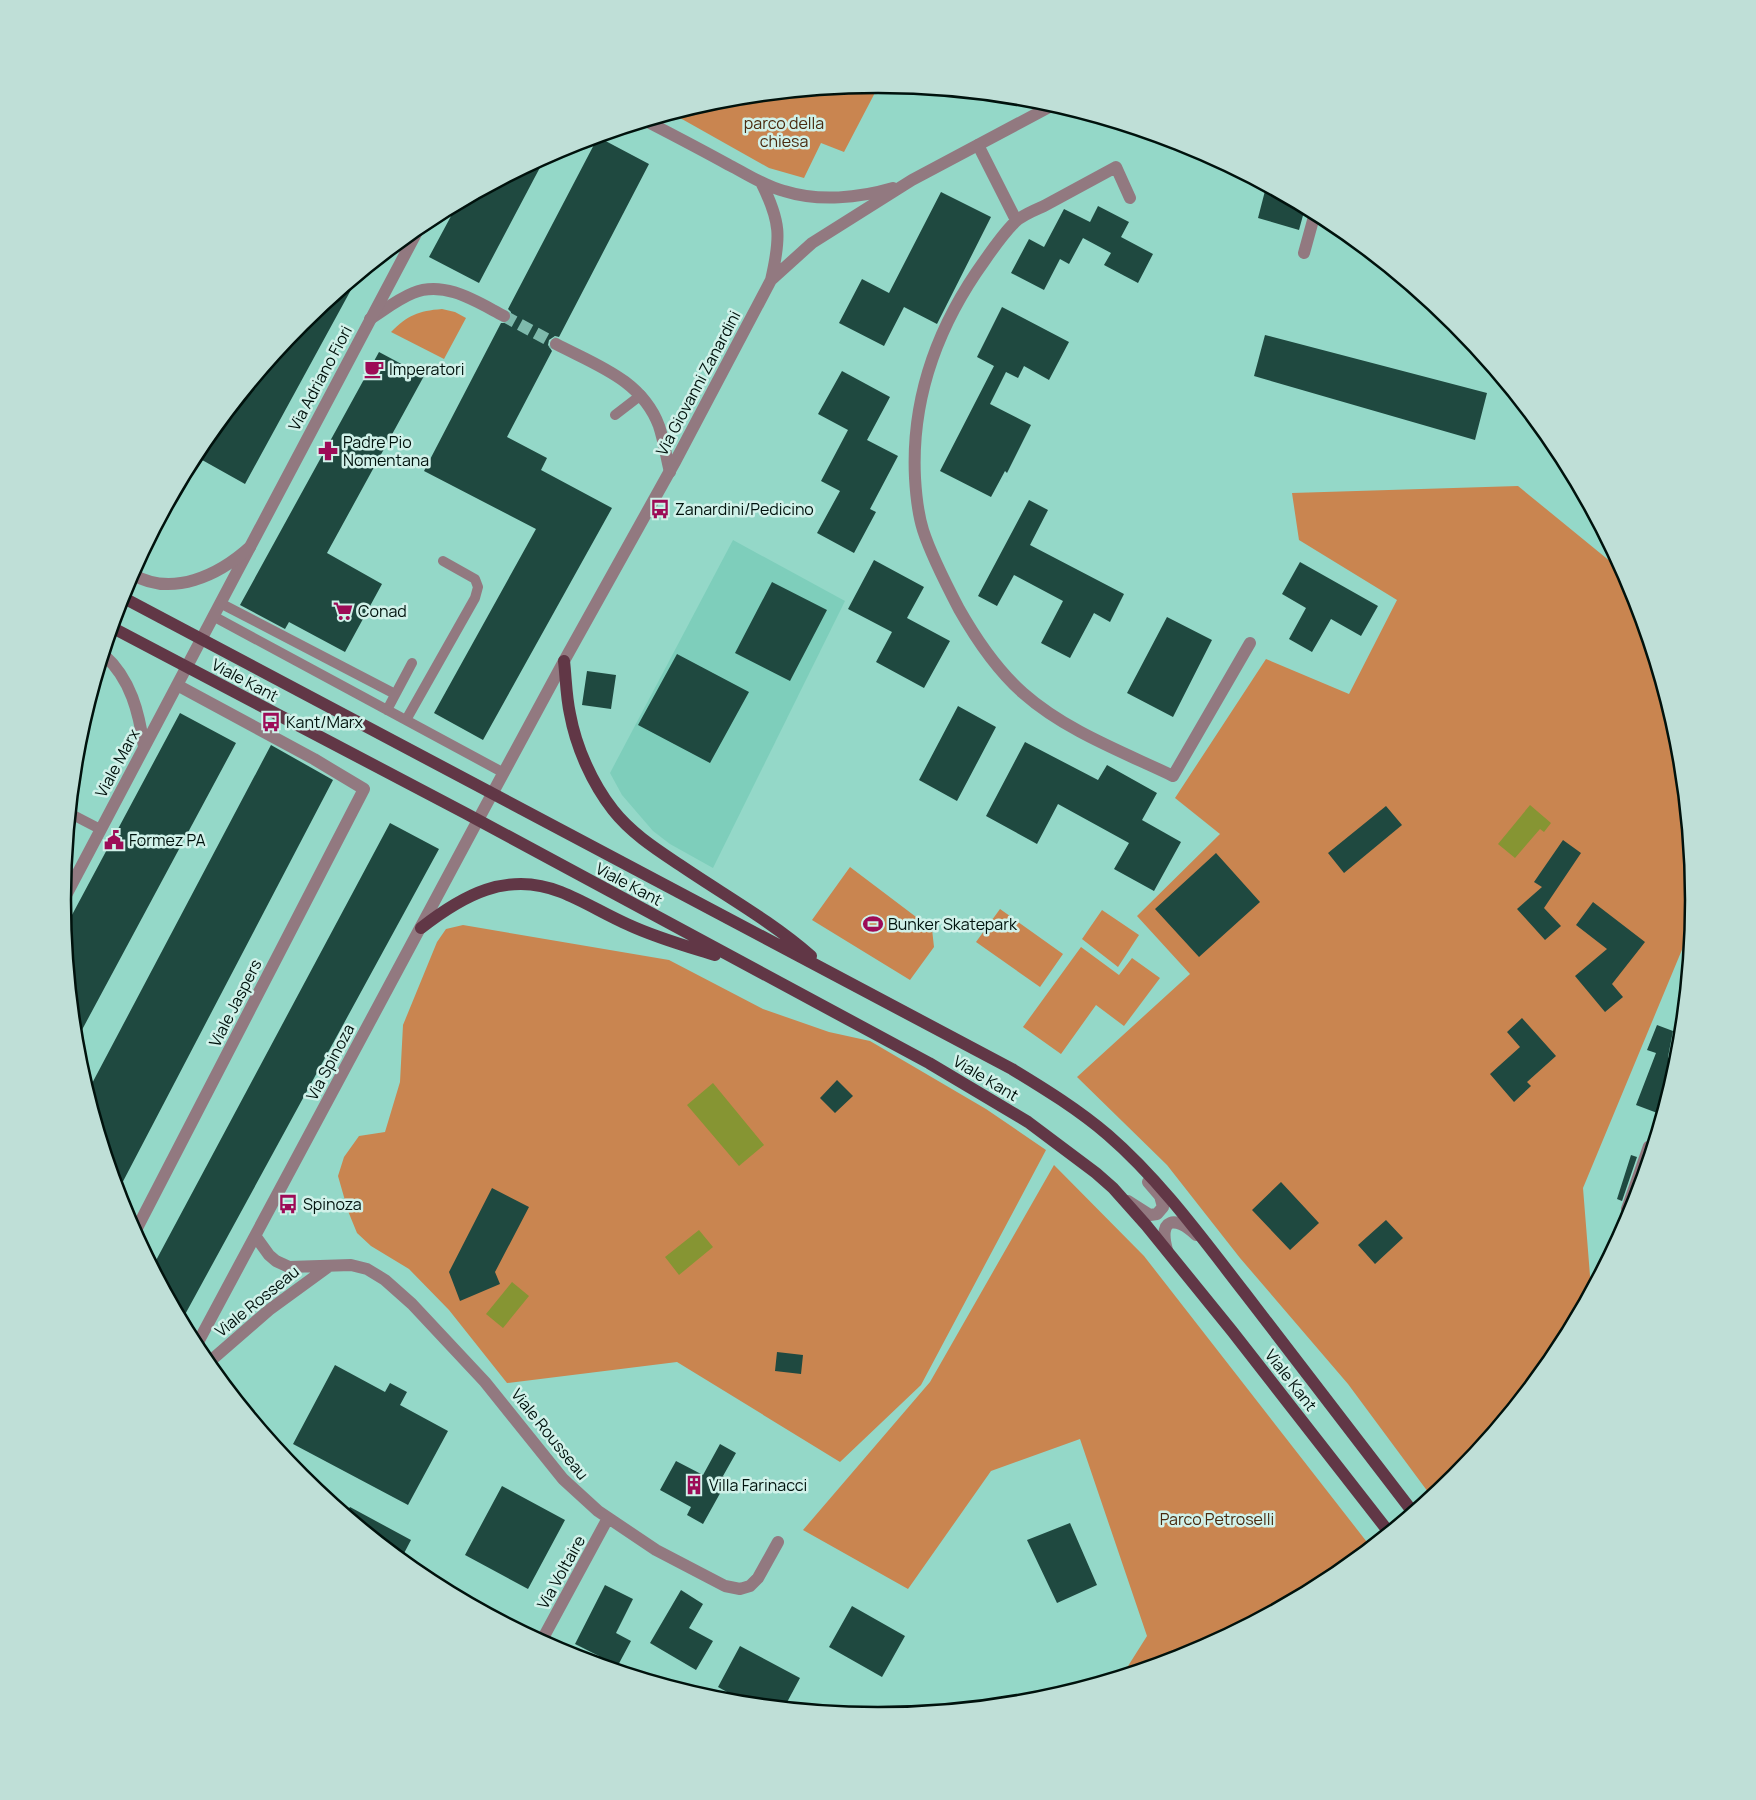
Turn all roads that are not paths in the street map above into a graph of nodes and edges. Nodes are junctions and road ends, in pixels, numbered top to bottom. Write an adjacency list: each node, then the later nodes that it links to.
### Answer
1 (1042, 111): 3 (street, Via Giovanni Zanardini)
2 (654, 125): 5 (street)
3 (978, 145): 4 (street, Via Giovanni Zanardini); 7 (street)
4 (912, 180): 5 (street); 11 (street, Via Giovanni Zanardini)
5 (761, 182): 11 (street)
6 (1130, 198): 7 (street)
7 (1016, 220): 26 (street)
8 (1313, 221): 10 (street)
9 (411, 243): 13 (street, Via Adriano Fiori)
10 (1304, 253)
11 (771, 280): 17 (street, Via Giovanni Zanardini)
12 (504, 316): 13 (street)
13 (370, 319): 18 (street, Via Adriano Fiori)
14 (556, 344): 15 (street)
15 (640, 395): 16 (lane); 17 (street)
16 (616, 415)
17 (670, 472): 28 (street, Via Giovanni Zanardini)
18 (250, 547): 20 (street, Via Adriano Fiori); 22 (street, Via Adriano Fiori)
19 (443, 561): 34 (lane)
20 (139, 578)
21 (129, 601): 25 (main road, Viale Kant)
22 (220, 603): 23 (street, Via Adriano Fiori); 32 (lane)
23 (213, 616): 25 (street, Via Adriano Fiori); 33 (lane)
24 (118, 631): 30 (main road, Viale Kant)
25 (201, 639): 30 (street, Via Adriano Fiori); 37 (main road, Viale Kant)
26 (1250, 643)
27 (108, 660): 35 (street)
28 (564, 661): 36 (street, Via Giovanni Zanardini); 44 (main road)
29 (412, 663): 32 (lane)
30 (186, 667): 31 (street, Viale Marx); 39 (main road, Viale Kant)
31 (177, 685): 35 (street, Viale Marx); 47 (street, Viale Jaspers)
32 (395, 694): 33 (lane)
33 (387, 710): 34 (lane)
34 (406, 720): 36 (lane)
35 (144, 747): 40 (street, Viale Marx)
36 (504, 773): 37 (street, Via Giovanni Zanardini)
37 (493, 794): 39 (street, Via Spinoza); 44 (main road, Viale Kant)
38 (76, 817): 40 (lane)
39 (478, 820): 42 (street, Via Spinoza); 43 (main road, Viale Kant)
40 (100, 829): 41 (street, Viale Marx)
41 (72, 884)
42 (421, 928): 43 (main road); 48 (street, Via Spinoza)
43 (744, 964): 46 (main road, Viale Kant)
44 (828, 970): 45 (main road, Viale Kant)
45 (1099, 1128): 46 (street, Viale Kant); 50 (main road, Viale Kant)
46 (1116, 1192): 49 (main road, Viale Kant)
47 (139, 1224)
48 (256, 1237): 51 (street, Viale Rousseau); 52 (street, Via Spinoza)
49 (1167, 1250): 50 (street, Viale Kant); 56 (main road, Viale Kant)
50 (1212, 1251): 54 (main road, Viale Kant)
51 (328, 1267): 53 (street, Viale Rosseau); 55 (street, Viale Rousseau)
52 (201, 1338)
53 (214, 1358)
54 (1409, 1508)
55 (608, 1518): 57 (street, Viale Rousseau); 58 (street, Via Voltaire)
56 (1385, 1527)
57 (778, 1542)
58 (545, 1634)

